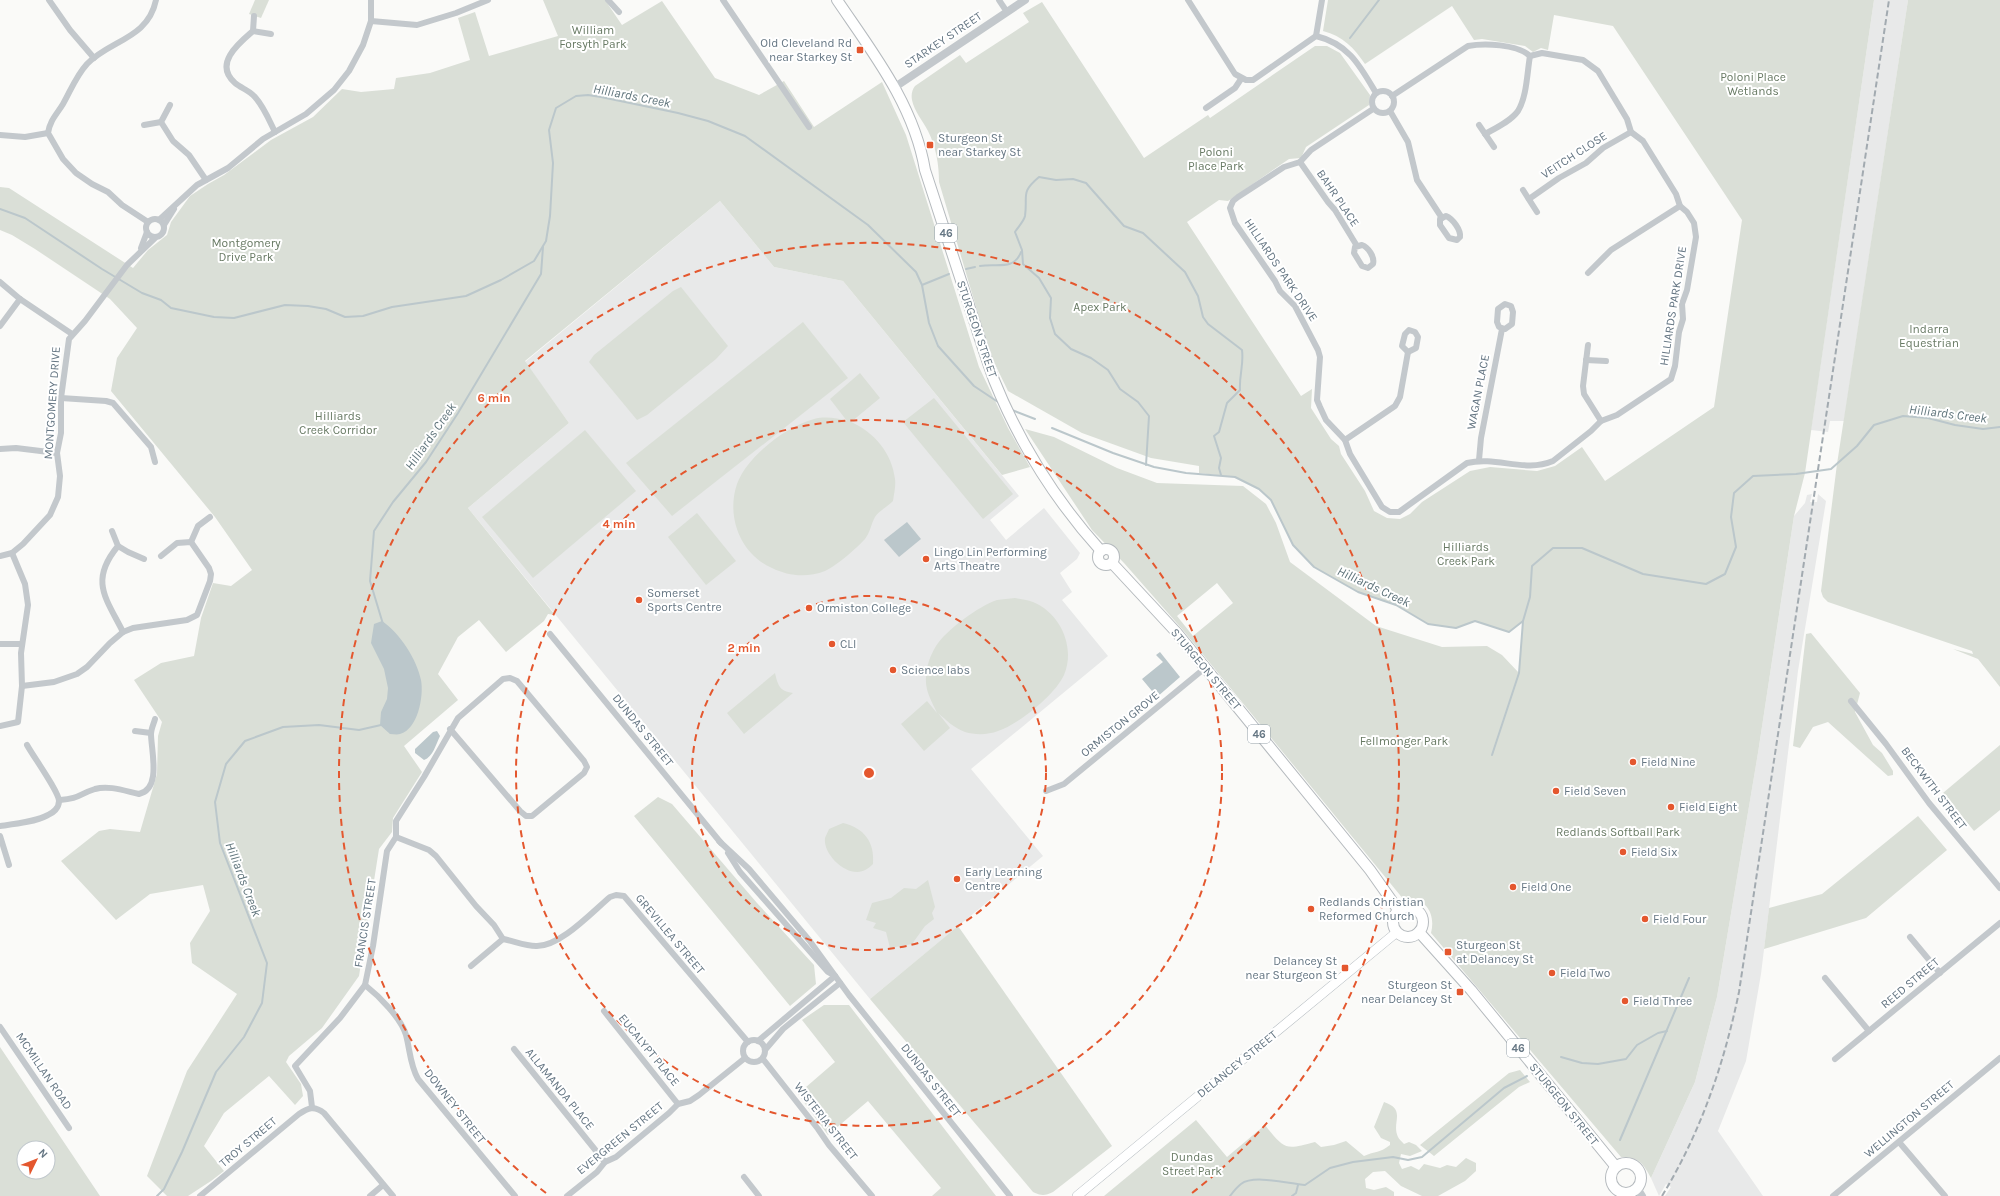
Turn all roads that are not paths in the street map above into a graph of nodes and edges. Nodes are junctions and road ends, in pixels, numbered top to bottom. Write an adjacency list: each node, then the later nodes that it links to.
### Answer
1 (49, 0): 20 (street)
2 (156, 0): 20 (street)
3 (371, 0): 15 (street)
4 (488, 0): 15 (street)
5 (608, 0): 12 (street)
6 (722, 0): 32 (street)
7 (837, 0): 22 (main road, 46)
8 (999, 0): 13 (street)
9 (1025, 0): 13 (street, STARKEY STREET)
10 (1188, 0): 21 (street)
11 (1322, 0): 18 (street)
12 (619, 12)
13 (1007, 12): 22 (street, STARKEY STREET)
14 (254, 16): 16 (street)
15 (371, 21): 33 (street)
16 (253, 31): 17 (street); 33 (street)
17 (271, 34)
18 (1316, 36): 21 (street); 23 (street)
19 (1530, 56): 24 (street, HILLIARDS PARK DRIVE); 34 (street, HILLIARDS PARK DRIVE); 36 (street)
20 (94, 58): 35 (street)
21 (1241, 79): 26 (street)
22 (895, 87): 83 (main road, STURGEON STREET / 46)
23 (1376, 93): 24 (street); 27 (street)
24 (1392, 96): 28 (street)
25 (170, 105): 29 (street)
26 (1206, 108)
27 (1373, 109): 28 (street); 39 (street, HILLIARDS PARK DRIVE)
28 (1390, 111): 46 (street)
29 (161, 122): 31 (street); 40 (street)
30 (1480, 125): 36 (street)
31 (144, 126)
32 (809, 127)
33 (275, 132): 40 (street)
34 (1631, 132): 42 (street, VEITCH CLOSE); 44 (street, HILLIARDS PARK DRIVE)
35 (48, 133): 37 (street); 48 (street)
36 (1486, 134): 38 (street)
37 (0, 135)
38 (1494, 147)
39 (1300, 162): 52 (street, BAHR PLACE); 66 (street, HILLIARDS PARK DRIVE)
40 (206, 180): 43 (street)
41 (1523, 190): 42 (street)
42 (1529, 199): 45 (street)
43 (180, 202): 47 (street); 49 (street)
44 (1680, 206): 54 (street); 65 (street, HILLIARDS PARK DRIVE)
45 (1538, 212)
46 (1442, 218)
47 (159, 220): 48 (street); 49 (street)
48 (148, 222): 50 (street)
49 (164, 224): 51 (street)
50 (147, 232): 51 (street); 53 (street, MONTGOMERY DRIVE)
51 (155, 238): 53 (street, MONTGOMERY DRIVE)
52 (1357, 246)
53 (141, 250): 59 (street, MONTGOMERY DRIVE)
54 (1588, 273)
55 (0, 282): 56 (street)
56 (20, 299): 57 (street); 59 (street)
57 (0, 326)
58 (1502, 329): 69 (street, WAGAN PLACE)
59 (72, 334): 64 (street, MONTGOMERY DRIVE)
60 (1588, 345): 62 (street)
61 (1408, 352): 66 (street)
62 (1586, 360): 63 (street); 65 (street)
63 (1606, 361)
64 (61, 398): 68 (street, MONTGOMERY DRIVE); 70 (street)
65 (1601, 421): 69 (street, HILLIARDS PARK DRIVE)
66 (1345, 440): 69 (street, HILLIARDS PARK DRIVE)
67 (0, 449): 68 (street)
68 (57, 454): 75 (street, MONTGOMERY DRIVE)
69 (1479, 460)
70 (156, 462)
71 (210, 517): 73 (street)
72 (112, 531): 74 (street)
73 (191, 542): 77 (street); 79 (street)
74 (118, 546): 78 (street); 79 (street)
75 (12, 553): 76 (street); 82 (street)
76 (0, 556)
77 (161, 556)
78 (144, 559)
79 (123, 632): 84 (street)
80 (550, 634): 107 (street, DUNDAS STREET)
81 (0, 644): 82 (street)
82 (22, 644): 84 (street)
83 (1205, 668): 92 (street, ORMISTON GROVE); 99 (main road, STURGEON STREET / 46)
84 (22, 686): 87 (street)
85 (1851, 701): 98 (street, BECKWITH STREET)
86 (155, 719): 90 (street)
87 (0, 726)
88 (450, 729): 88 (street, FRANCIS STREET); 96 (street, FRANCIS STREET)
89 (135, 731): 90 (street)
90 (150, 733): 93 (street)
91 (27, 745): 93 (street)
92 (1046, 791)
93 (60, 800): 94 (street)
94 (0, 826)
95 (0, 836): 97 (street)
96 (396, 837): 104 (street); 110 (street, FRANCIS STREET)
97 (9, 865)
98 (2000, 888)
99 (1399, 911): 101 (main road); 102 (main road)
100 (2000, 923): 106 (street, REED STREET)
101 (1397, 932): 102 (main road); 140 (main road, DELANCEY STREET)
102 (1419, 932): 127 (main road, STURGEON STREET / 46)
103 (1910, 937): 106 (street)
104 (503, 939): 105 (street); 115 (street, GREVILLEA STREET)
105 (471, 966)
106 (1940, 973): 113 (street, REED STREET)
107 (835, 976): 109 (street, DUNDAS STREET); 114 (street)
108 (1824, 978): 113 (street)
109 (840, 983): 117 (street); 139 (street, DUNDAS STREET)
110 (365, 985): 123 (street, FRANCIS STREET); 135 (street, DOWNEY STREET)
111 (604, 1011): 122 (street, EUCALYPT PLACE)
112 (0, 1027): 124 (street, MCMILLAN ROAD)
113 (1869, 1031): 121 (street, REED STREET)
114 (758, 1041): 115 (street); 117 (street)
115 (748, 1042): 118 (street)
116 (514, 1049): 126 (street, ALLAMANDA PLACE)
117 (766, 1050): 120 (street)
118 (745, 1058): 120 (street); 122 (street, EVERGREEN STREET)
119 (2000, 1058): 125 (street, WELLINGTON STREET)
120 (763, 1059): 138 (street, WISTERIA STREET)
121 (1835, 1059)
122 (678, 1104): 126 (street, EVERGREEN STREET)
123 (312, 1108): 129 (street); 132 (street, TROY STREET)
124 (69, 1128)
125 (1899, 1142): 141 (street, WELLINGTON STREET); 142 (street)
126 (605, 1162): 136 (street, EVERGREEN STREET)
127 (1616, 1167): 130 (main road); 131 (main road)
128 (744, 1177): 137 (street)
129 (384, 1185): 133 (street); 134 (street)
130 (1640, 1192): 131 (main road)
131 (1616, 1193)
132 (200, 1196)
133 (370, 1196)
134 (393, 1196)
135 (515, 1196)
136 (567, 1196)
137 (759, 1196)
138 (872, 1196)
139 (1010, 1196)
140 (1077, 1196)
141 (1833, 1196)
142 (1945, 1196)

